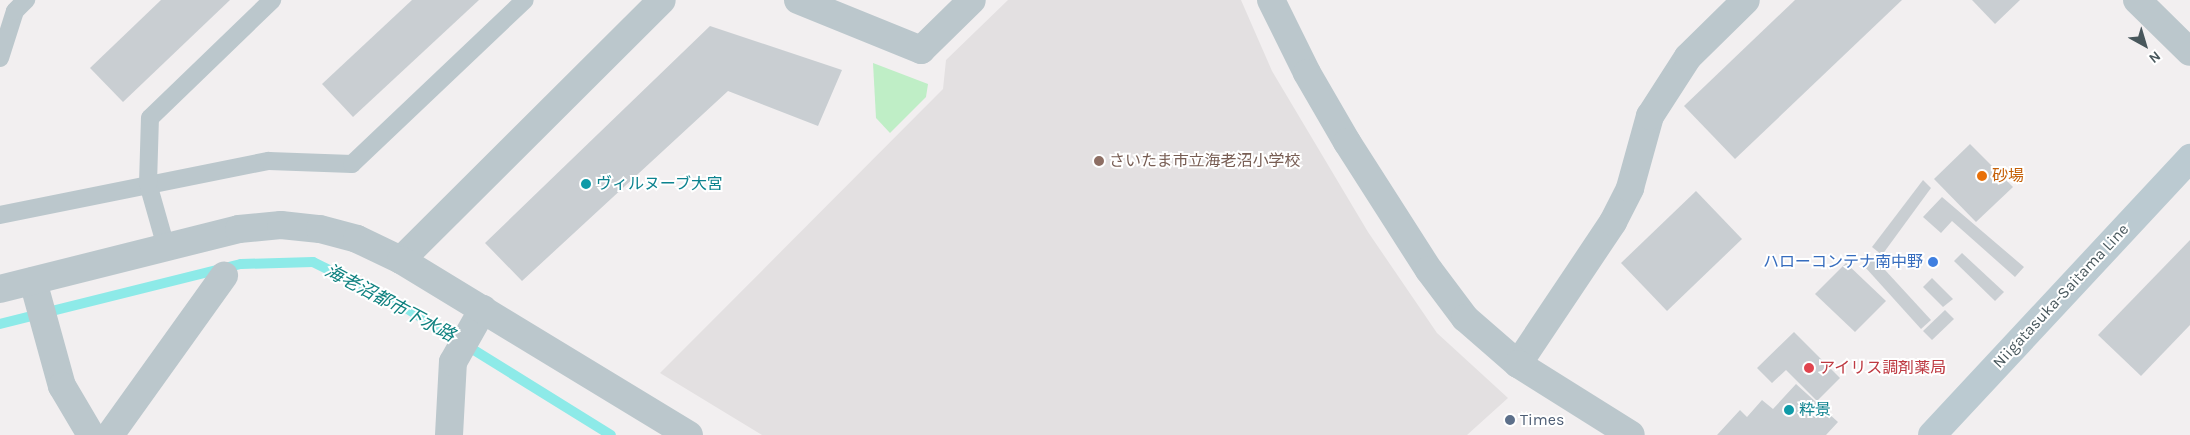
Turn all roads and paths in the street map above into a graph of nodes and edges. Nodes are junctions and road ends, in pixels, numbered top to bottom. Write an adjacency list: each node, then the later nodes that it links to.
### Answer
1 (26, 0): 11 (lane)
2 (272, 0): 13 (lane)
3 (525, 0): 13 (lane)
4 (662, 0): 16 (street)
5 (798, 0): 6 (street)
6 (972, 0)
7 (1271, 0): 21 (street)
8 (1746, 0): 21 (street)
9 (2137, 0): 10 (street)
10 (2190, 52)
11 (0, 58)
12 (2190, 158): 27 (main road, Niigatasuka-Saitama Line)
13 (148, 184): 14 (lane); 15 (lane)
14 (0, 214)
15 (166, 247): 16 (street); 18 (street)
16 (401, 260): 20 (street)
17 (224, 276): 23 (street)
18 (33, 281): 19 (street); 22 (street)
19 (0, 289)
20 (483, 309): 24 (street); 25 (street)
21 (1518, 364): 26 (street)
22 (91, 435)
23 (110, 435)
24 (449, 435)
25 (689, 435)
26 (1632, 435)
27 (1932, 435)

